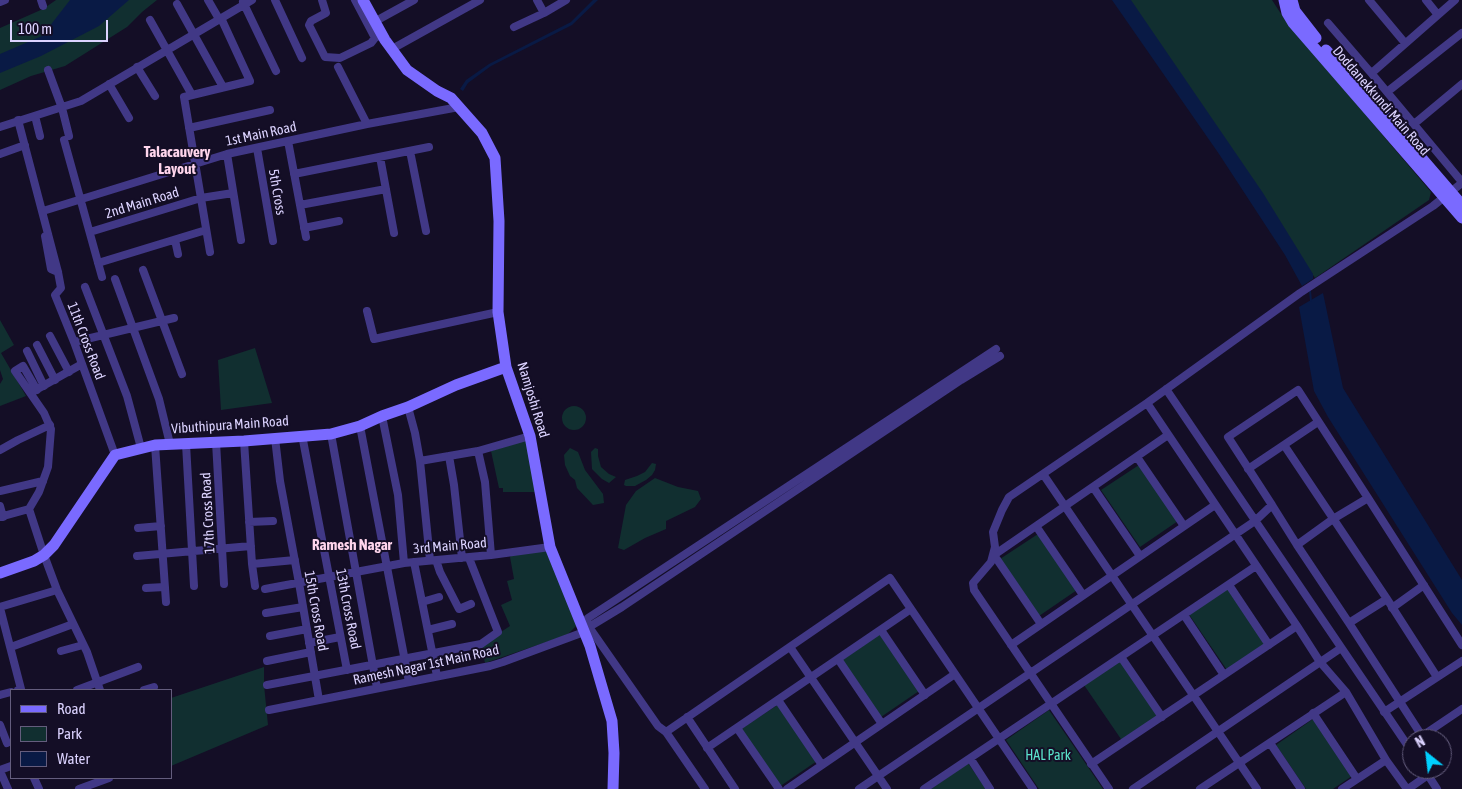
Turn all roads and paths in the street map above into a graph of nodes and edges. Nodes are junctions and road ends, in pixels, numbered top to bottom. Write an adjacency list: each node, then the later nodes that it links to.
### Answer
1 (5, 0): 17 (street)
2 (208, 0): 22 (street)
3 (252, 0): 18 (street)
4 (275, 0): 33 (street)
5 (322, 0): 29 (street)
6 (355, 0): 29 (street)
7 (364, 0): 24 (street, Namjoshi Road)
8 (414, 0): 24 (street)
9 (480, 0): 32 (street)
10 (537, 0): 20 (street)
11 (1284, 0): 69 (street, Doddanekkundi Main Road)
12 (1292, 0): 69 (street, Doddanekkundi Main Road)
13 (1369, 0): 30 (street)
14 (1426, 0): 21 (street)
15 (1454, 0): 21 (street)
16 (564, 1): 20 (street)
17 (0, 2)
18 (243, 2): 22 (street); 37 (street)
19 (177, 4): 28 (street)
20 (544, 13): 26 (street)
21 (1438, 15): 30 (street)
22 (220, 19): 28 (street); 41 (street)
23 (150, 20): 31 (street)
24 (374, 22): 29 (street, Namjoshi Road)
25 (1328, 23): 38 (street)
26 (514, 27)
27 (1462, 32): 42 (street)
28 (193, 34): 31 (street); 41 (street)
29 (378, 36): 32 (street, Namjoshi Road)
30 (1405, 43): 38 (street)
31 (167, 49): 35 (street); 43 (street)
32 (392, 49): 46 (street, Namjoshi Road)
33 (302, 58)
34 (338, 66): 51 (street)
35 (137, 67): 39 (street); 44 (street)
36 (48, 70): 45 (street)
37 (276, 71)
38 (1372, 74): 42 (street)
39 (109, 84): 45 (street); 49 (street)
40 (1462, 84): 52 (street)
41 (223, 88): 43 (street)
42 (1387, 92): 52 (street)
43 (192, 95): 54 (street)
44 (155, 96)
45 (62, 108): 48 (street); 71 (street)
46 (459, 108): 51 (street, 1st Main Road); 94 (street, Namjoshi Road)
47 (270, 110): 54 (street)
48 (34, 116): 50 (street); 55 (street)
49 (129, 118)
50 (18, 120): 53 (street); 57 (street, 11th Cross Road)
51 (367, 124): 56 (street, 1st Main Road)
52 (1414, 124): 66 (street)
53 (0, 127)
54 (189, 128): 64 (street)
55 (40, 136)
56 (288, 142): 59 (street, 1st Main Road); 65 (street)
57 (25, 145): 61 (street); 74 (street, 11th Cross Road)
58 (429, 147): 60 (street)
59 (256, 148): 62 (street, 1st Main Road); 85 (street, 5th Cross)
60 (410, 151): 63 (street); 79 (street)
61 (0, 154)
62 (227, 154): 64 (street, 1st Main Road); 68 (street)
63 (380, 157): 65 (street); 67 (street)
64 (196, 163): 70 (street); 71 (street, 1st Main Road)
65 (294, 174): 72 (street)
66 (1462, 182): 69 (street)
67 (386, 189): 72 (street); 81 (street)
68 (233, 193): 70 (street, 2nd Main Road); 84 (street)
69 (1448, 195): 73 (street, Doddanekkundi Main Road); 75 (street, Doddanekkundi Main Road); 109 (street)
70 (201, 198): 78 (street); 80 (street, 2nd Main Road)
71 (80, 199): 74 (street, 1st Main Road); 80 (street)
72 (300, 205): 77 (street)
73 (1462, 206)
74 (43, 211): 100 (street, 11th Cross Road)
75 (1462, 218)
76 (338, 221): 77 (street)
77 (304, 228): 82 (street)
78 (206, 230): 83 (street); 86 (street)
79 (426, 231)
80 (90, 232): 88 (street)
81 (394, 233)
82 (306, 237)
83 (175, 240): 87 (street); 88 (street)
84 (241, 240)
85 (273, 241)
86 (210, 252)
87 (178, 254)
88 (98, 263): 90 (street)
89 (143, 270): 96 (street)
90 (102, 277)
91 (115, 279): 97 (street)
92 (85, 288): 98 (street)
93 (367, 311): 94 (street)
94 (498, 312): 105 (street, Namjoshi Road)
95 (174, 318): 96 (street)
96 (162, 321): 97 (street); 107 (street)
97 (133, 328): 98 (street); 124 (street)
98 (104, 335): 100 (street); 128 (street)
99 (50, 336): 106 (street)
100 (74, 342): 104 (street, 11th Cross Road)
101 (37, 345): 108 (street)
102 (27, 351): 110 (street)
103 (998, 353): 207 (street)
104 (82, 364): 106 (street); 131 (street, 11th Cross Road)
105 (506, 367): 112 (street, Vibuthipura Main Road); 120 (street, Namjoshi Road)
106 (69, 372): 108 (street)
107 (182, 374)
108 (55, 380): 110 (street)
109 (1166, 389): 111 (street); 149 (street)
110 (37, 390): 115 (street)
111 (1147, 403): 119 (street); 136 (street)
112 (408, 407): 113 (street, Vibuthipura Main Road); 134 (street)
113 (382, 416): 116 (street, Vibuthipura Main Road); 171 (street)
114 (1318, 422): 127 (street); 135 (street); 140 (street)
115 (50, 425): 129 (street); 137 (street)
116 (360, 426): 117 (street, Vibuthipura Main Road); 173 (street)
117 (331, 434): 118 (street, Vibuthipura Main Road); 175 (street)
118 (302, 435): 121 (street, Vibuthipura Main Road); 178 (street, 13th Cross Road)
119 (1168, 435): 133 (street); 141 (street)
120 (530, 436): 130 (street); 158 (street, Namjoshi Road)
121 (274, 438): 122 (street, Vibuthipura Main Road); 168 (street, 15th Cross Road)
122 (244, 441): 123 (street, Vibuthipura Main Road); 150 (street)
123 (216, 442): 125 (street, Vibuthipura Main Road); 159 (street, 17th Cross Road)
124 (170, 444): 125 (street, Vibuthipura Main Road); 126 (street, Vibuthipura Main Road)
125 (186, 444): 160 (street)
126 (156, 445): 128 (street, Vibuthipura Main Road); 151 (street)
127 (1284, 445): 135 (street); 147 (street)
128 (141, 448): 131 (street, Vibuthipura Main Road)
129 (0, 450)
130 (478, 451): 132 (street); 163 (street)
131 (115, 455): 162 (street)
132 (449, 456): 134 (street); 167 (street)
133 (1137, 457): 138 (street); 153 (street)
134 (420, 461): 169 (street)
135 (1248, 469): 144 (street)
136 (1043, 474): 143 (street); 164 (street)
137 (43, 481): 139 (street); 145 (street)
138 (1093, 487): 143 (street); 166 (street)
139 (0, 491)
140 (1368, 498): 147 (street); 182 (street)
141 (1215, 505): 153 (street); 155 (street)
142 (0, 506): 146 (street)
143 (1065, 506): 152 (street); 177 (street)
144 (1272, 506): 149 (street); 157 (street)
145 (29, 509): 146 (street); 162 (street)
146 (2, 517)
147 (1333, 519): 157 (street); 191 (street)
148 (273, 521): 150 (street)
149 (1255, 521): 155 (street); 221 (street)
150 (249, 522): 156 (street)
151 (161, 526): 154 (street); 161 (street)
152 (1036, 526): 164 (street); 189 (street)
153 (1184, 526): 166 (street)
154 (138, 528)
155 (1235, 534): 174 (street); 195 (street)
156 (251, 546): 159 (street); 172 (street)
157 (1297, 546): 202 (street)
158 (550, 547): 163 (street, 3rd Main Road); 207 (street, Namjoshi Road)
159 (222, 549): 160 (street); 180 (street, 17th Cross Road)
160 (192, 552): 161 (street); 183 (street)
161 (163, 554): 165 (street); 185 (street)
162 (44, 555): 176 (street); 188 (street)
163 (491, 555): 167 (street, 3rd Main Road)
164 (994, 555): 205 (street); 215 (street)
165 (137, 556)
166 (1140, 556): 177 (street)
167 (465, 558): 169 (street, 3rd Main Road); 223 (street)
168 (294, 560): 172 (street); 179 (street, 15th Cross Road)
169 (433, 560): 170 (street, 3rd Main Road); 194 (street)
170 (414, 562): 171 (street, 3rd Main Road); 193 (street)
171 (404, 563): 173 (street, 3rd Main Road)
172 (252, 564): 184 (street)
173 (386, 566): 175 (street, 3rd Main Road); 225 (street)
174 (1256, 566): 181 (street); 206 (street)
175 (357, 571): 178 (street, 3rd Main Road); 230 (street)
176 (0, 573)
177 (1112, 575): 189 (street); 195 (street)
178 (328, 577): 179 (street, 3rd Main Road); 213 (street, 13th Cross Road)
179 (299, 583): 187 (street, 3rd Main Road); 196 (street, 15th Cross Road)
180 (224, 584)
181 (1229, 585): 201 (street); 216 (street)
182 (1424, 585): 198 (street); 217 (street)
183 (194, 586)
184 (255, 586)
185 (165, 587): 186 (street); 192 (street)
186 (146, 588)
187 (265, 589)
188 (57, 590): 197 (street); 203 (street)
189 (1083, 595): 205 (street)
190 (439, 597): 193 (street)
191 (1386, 599): 198 (street); 202 (street)
192 (166, 602)
193 (422, 602): 209 (street)
194 (472, 604)
195 (1132, 604): 212 (street); 233 (street)
196 (303, 607): 200 (street); 208 (street, 15th Cross Road)
197 (0, 608): 218 (street)
198 (1392, 608): 239 (street)
199 (911, 609): 210 (street); 220 (street); 234 (street)
200 (266, 613)
201 (1184, 615): 212 (street); 235 (street)
202 (1349, 623): 253 (street)
203 (72, 624): 214 (street); 218 (street)
204 (452, 624): 209 (street)
205 (1041, 624): 215 (street)
206 (1298, 626): 216 (street); 229 (street)
207 (585, 628): 237 (street, Ramesh Nagar 1st Main Road); 265 (street); 287 (street, Namjoshi Road)
208 (307, 629): 211 (street); 219 (street, 15th Cross Road)
209 (428, 630): 223 (street)
210 (881, 630): 226 (street); 249 (street)
211 (270, 636)
212 (1152, 636): 224 (street); 250 (street)
213 (340, 637): 219 (street); 232 (street, 13th Cross Road)
214 (82, 645): 222 (street); 242 (street)
215 (1011, 645): 233 (street)
216 (1269, 645): 235 (street)
217 (1462, 645)
218 (11, 647): 245 (street)
219 (310, 647): 227 (street); 236 (street, 15th Cross Road)
220 (790, 647): 238 (street); 260 (street)
221 (1341, 648): 229 (street); 258 (street)
222 (61, 651)
223 (433, 653): 225 (street); 237 (street)
224 (1121, 657): 254 (street); 261 (street)
225 (404, 659): 230 (street); 240 (street)
226 (838, 659): 238 (street); 262 (street)
227 (267, 660)
228 (1462, 661): 239 (street)
229 (1320, 662): 248 (street); 266 (street)
230 (373, 665): 232 (street); 244 (street)
231 (138, 667): 242 (street)
232 (347, 670): 236 (street)
233 (1030, 673): 254 (street); 255 (street)
234 (955, 674): 249 (street); 255 (street)
235 (1224, 675): 250 (street)
236 (315, 676): 241 (street); 251 (street, 15th Cross Road)
237 (437, 676): 240 (street, Ramesh Nagar 1st Main Road)
238 (811, 677): 252 (street); 270 (street)
239 (1437, 677): 253 (street)
240 (409, 682): 244 (street, Ramesh Nagar 1st Main Road)
241 (267, 685)
242 (99, 686): 246 (street)
243 (154, 687): 247 (street)
244 (378, 688): 251 (street, Ramesh Nagar 1st Main Road)
245 (21, 689)
246 (82, 689)
247 (147, 689)
248 (1346, 692): 259 (street); 274 (street)
249 (925, 695): 262 (street)
250 (1193, 696): 261 (street); 266 (street)
251 (319, 700): 257 (street, Ramesh Nagar 1st Main Road)
252 (778, 700): 264 (street); 277 (street)
253 (1399, 702): 256 (street); 258 (street)
254 (1051, 704): 267 (street); 276 (street)
255 (978, 708): 267 (street); 279 (street)
256 (1462, 709)
257 (269, 710)
258 (1384, 712): 268 (street)
259 (1313, 714): 271 (street); 281 (street)
260 (687, 717): 265 (street); 272 (street)
261 (1162, 717): 276 (street)
262 (882, 724): 270 (street)
263 (0, 725): 269 (street)
264 (737, 728): 272 (street); 290 (street)
265 (666, 732): 288 (street)
266 (1218, 732): 275 (street); 297 (street)
267 (999, 738): 273 (street); 295 (street)
268 (1402, 738)
269 (6, 743)
270 (855, 743): 277 (street); 279 (street)
271 (1270, 743): 275 (street); 300 (street)
272 (707, 748): 289 (street)
273 (970, 758): 284 (street); 294 (street)
274 (1386, 760): 281 (street); 302 (street)
275 (1239, 763): 283 (street); 299 (street)
276 (1092, 764): 296 (street)
277 (822, 765): 291 (street)
278 (0, 771): 285 (street)
279 (878, 776): 292 (street); 293 (street)
280 (106, 779): 286 (street)
281 (1357, 779): 301 (street)
282 (1419, 779): 302 (street)
283 (1212, 786): 298 (street)
284 (926, 788)
285 (8, 789)
286 (80, 789)
287 (613, 789)
288 (704, 789)
289 (735, 789)
290 (779, 789)
291 (787, 789)
292 (859, 789)
293 (887, 789)
294 (990, 789)
295 (1033, 789)
296 (1109, 789)
297 (1133, 789)
298 (1200, 789)
299 (1256, 789)
300 (1301, 789)
301 (1342, 789)
302 (1408, 789)

